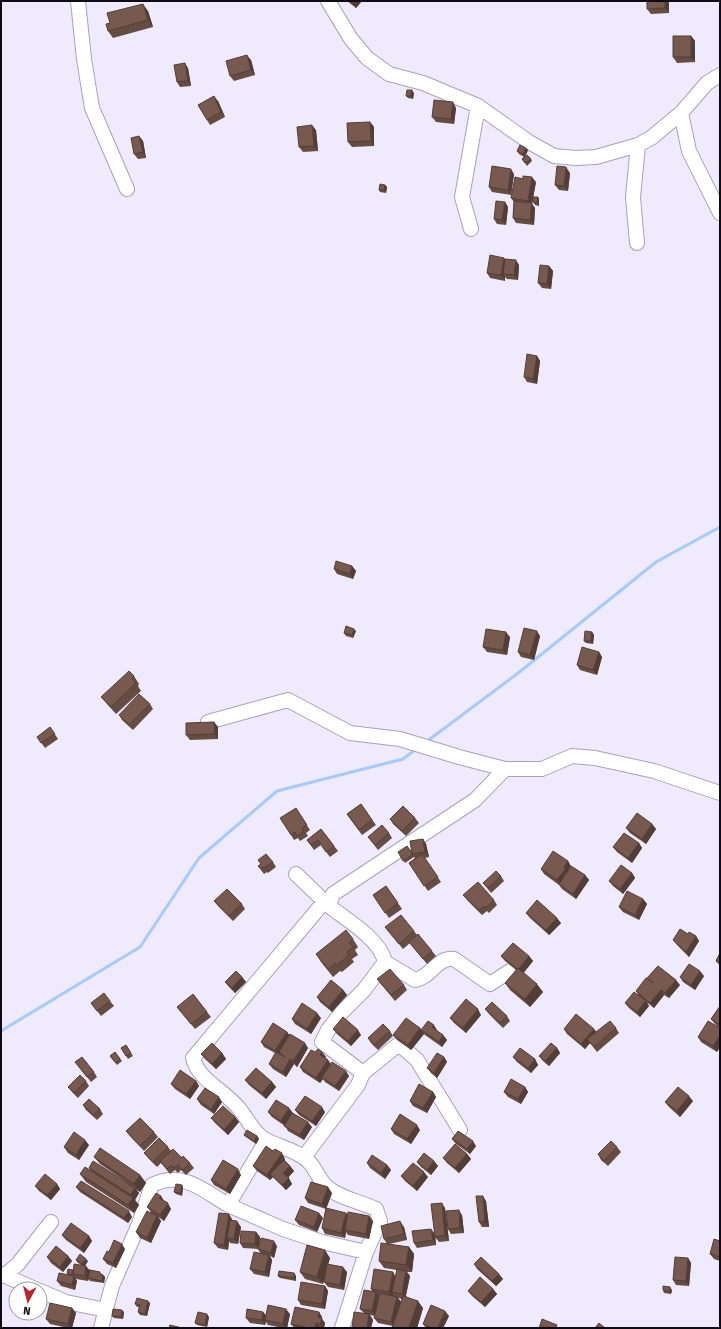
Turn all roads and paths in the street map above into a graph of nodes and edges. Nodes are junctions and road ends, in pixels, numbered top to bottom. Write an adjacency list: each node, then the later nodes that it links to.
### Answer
1 (78, 1): 7 (street)
2 (328, 1): 4 (street)
3 (720, 75): 5 (street)
4 (478, 106): 6 (street); 9 (street)
5 (681, 113): 6 (street); 8 (street)
6 (638, 145): 10 (street)
7 (127, 189)
8 (720, 213)
9 (471, 229)
10 (637, 243)
11 (208, 722): 12 (street)
12 (505, 768): 13 (street); 15 (street)
13 (720, 793)
14 (296, 874): 15 (street)
15 (326, 904): 16 (street); 20 (street)
16 (385, 962): 17 (street); 18 (street)
17 (510, 971)
18 (363, 1073): 19 (street); 21 (street)
19 (460, 1130)
20 (266, 1140): 21 (street); 22 (street)
21 (304, 1157): 24 (street)
22 (228, 1205): 24 (street); 28 (street)
23 (51, 1222): 25 (street)
24 (366, 1252): 30 (street)
25 (2, 1275): 26 (street)
26 (16, 1281)
27 (48, 1294): 28 (street)
28 (106, 1310): 29 (street)
29 (101, 1328)
30 (342, 1328)

